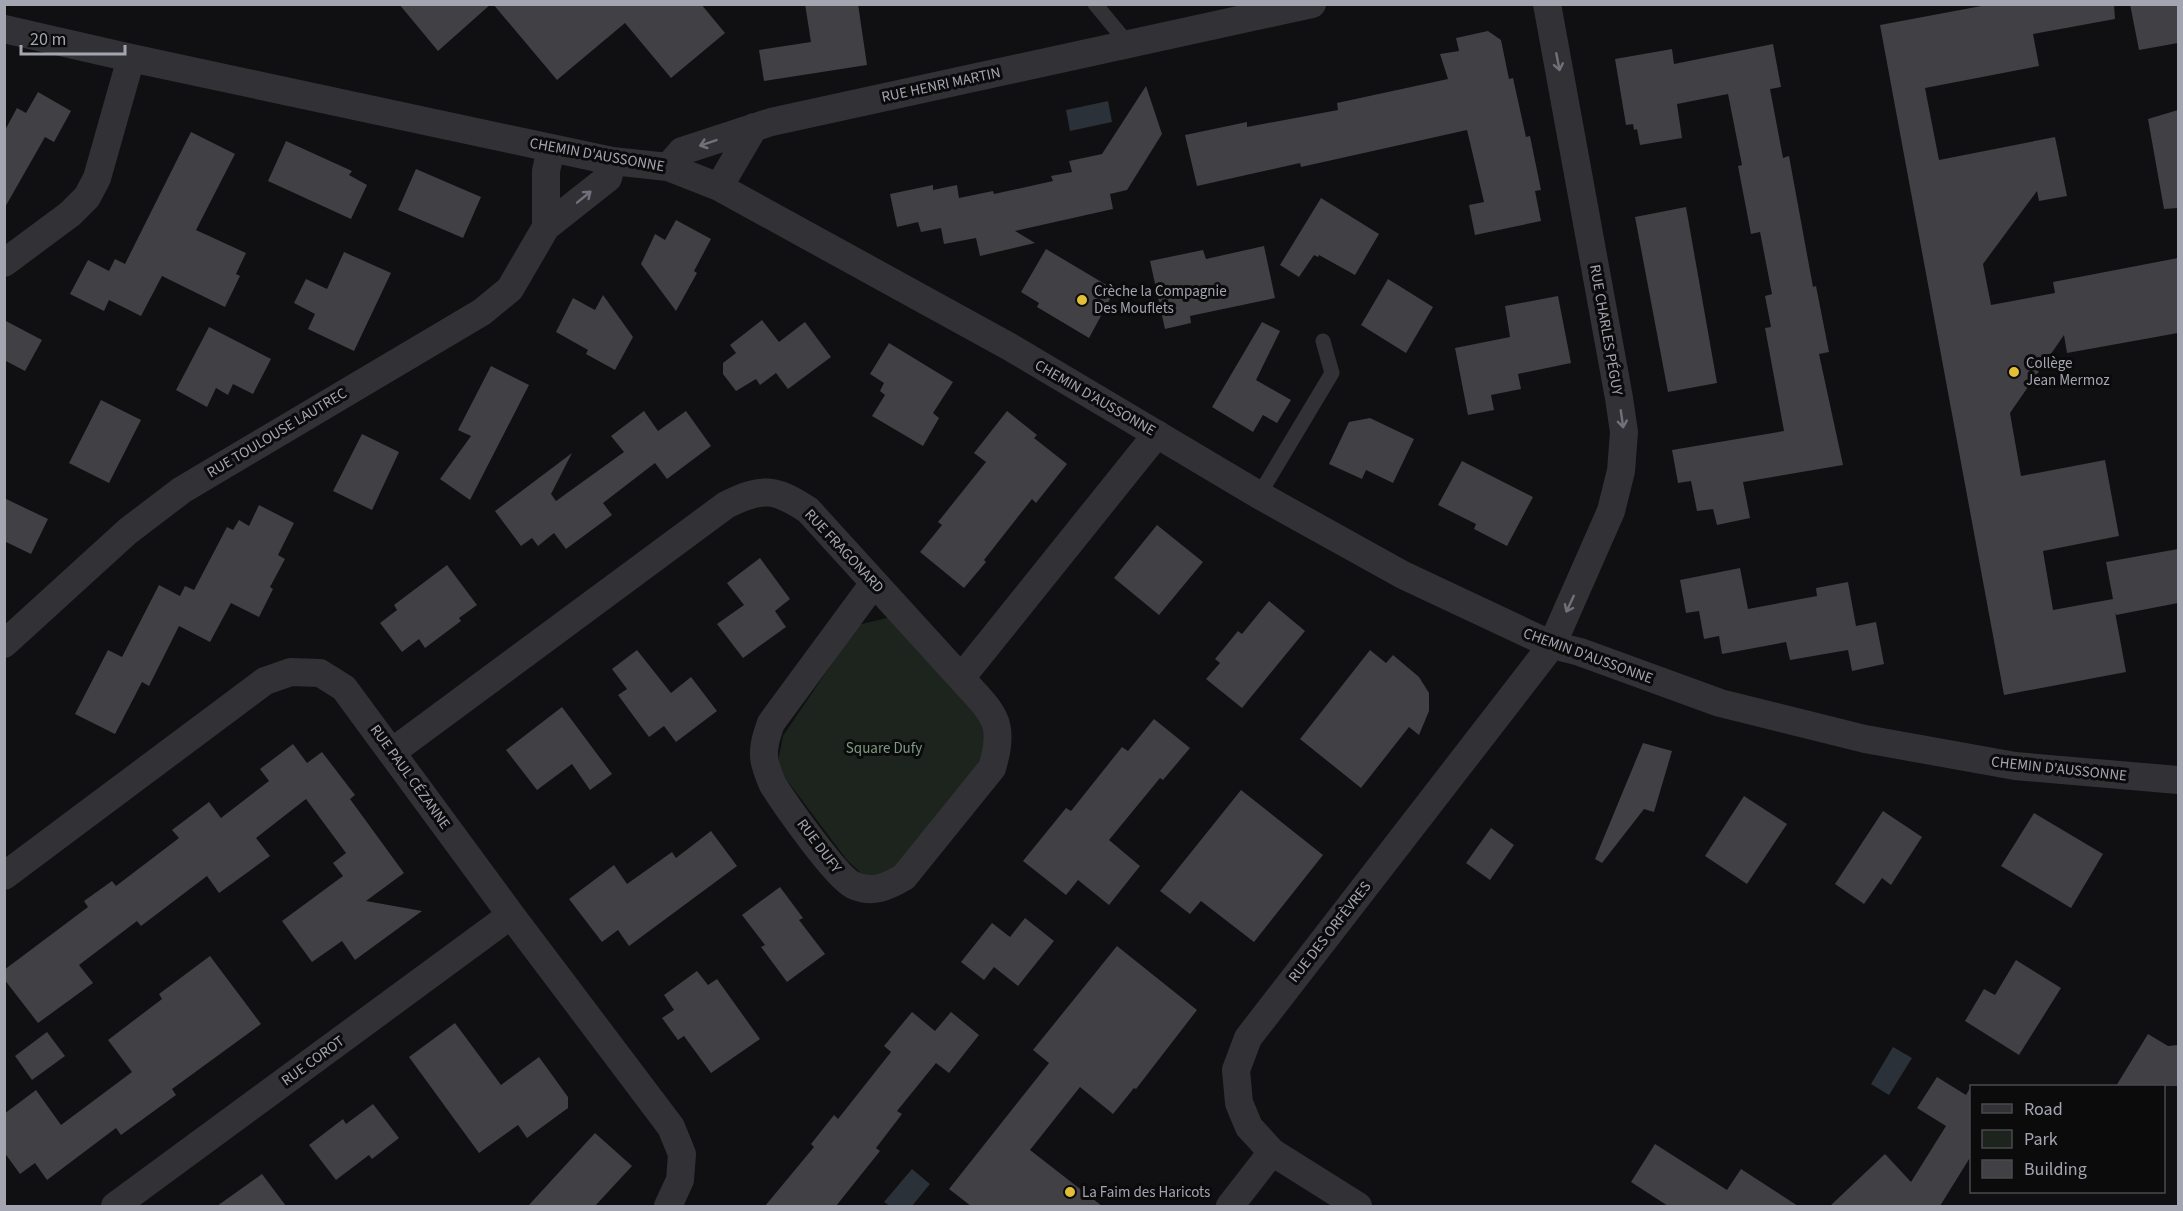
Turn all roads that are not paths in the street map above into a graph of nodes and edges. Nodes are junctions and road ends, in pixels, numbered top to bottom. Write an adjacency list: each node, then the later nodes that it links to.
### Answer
1 (1095, 4): 6 (lane)
2 (1312, 4): 4 (street, RUE HENRI MARTIN)
3 (1547, 4): 20 (street, RUE CHARLES PÉGUY, one-way to 20)
4 (1242, 12): 6 (street, RUE HENRI MARTIN)
5 (4, 29): 7 (street, CHEMIN D'AUSSONNE)
6 (1129, 45): 8 (street, RUE HENRI MARTIN)
7 (131, 58): 9 (street, CHEMIN D'AUSSONNE); 14 (street)
8 (753, 127): 11 (street, RUE HENRI MARTIN, one-way to 11); 12 (street)
9 (551, 148): 10 (street, CHEMIN D'AUSSONNE); 13 (street)
10 (612, 161): 11 (street, CHEMIN D'AUSSONNE); 13 (street, RUE TOULOUSE LAUTREC, one-way to 10)
11 (668, 167): 12 (street, CHEMIN D'AUSSONNE)
12 (719, 187): 16 (street, CHEMIN D'AUSSONNE)
13 (546, 227): 19 (street, RUE TOULOUSE LAUTREC)
14 (4, 263)
15 (1323, 341): 17 (lane)
16 (1157, 434): 17 (street, CHEMIN D'AUSSONNE); 21 (street)
17 (1259, 495): 20 (street, CHEMIN D'AUSSONNE)
18 (874, 583): 21 (street, RUE FRAGONARD); 21 (street, RUE DUFY); 22 (street, RUE FRAGONARD)
19 (4, 644)
20 (1552, 645): 23 (street, CHEMIN D'AUSSONNE); 26 (street, RUE DES ORFÈVRES)
21 (961, 678)
22 (392, 752): 24 (street, RUE PAUL CÉZANNE); 25 (street, RUE PAUL CÉZANNE)
23 (2178, 780)
24 (4, 876)
25 (511, 915): 27 (street, RUE COROT); 28 (street, RUE PAUL CÉZANNE)
26 (1272, 1152): 29 (street); 30 (street, RUE DES ORFÈVRES)
27 (116, 1206)
28 (668, 1206)
29 (1230, 1206)
30 (1359, 1206)

